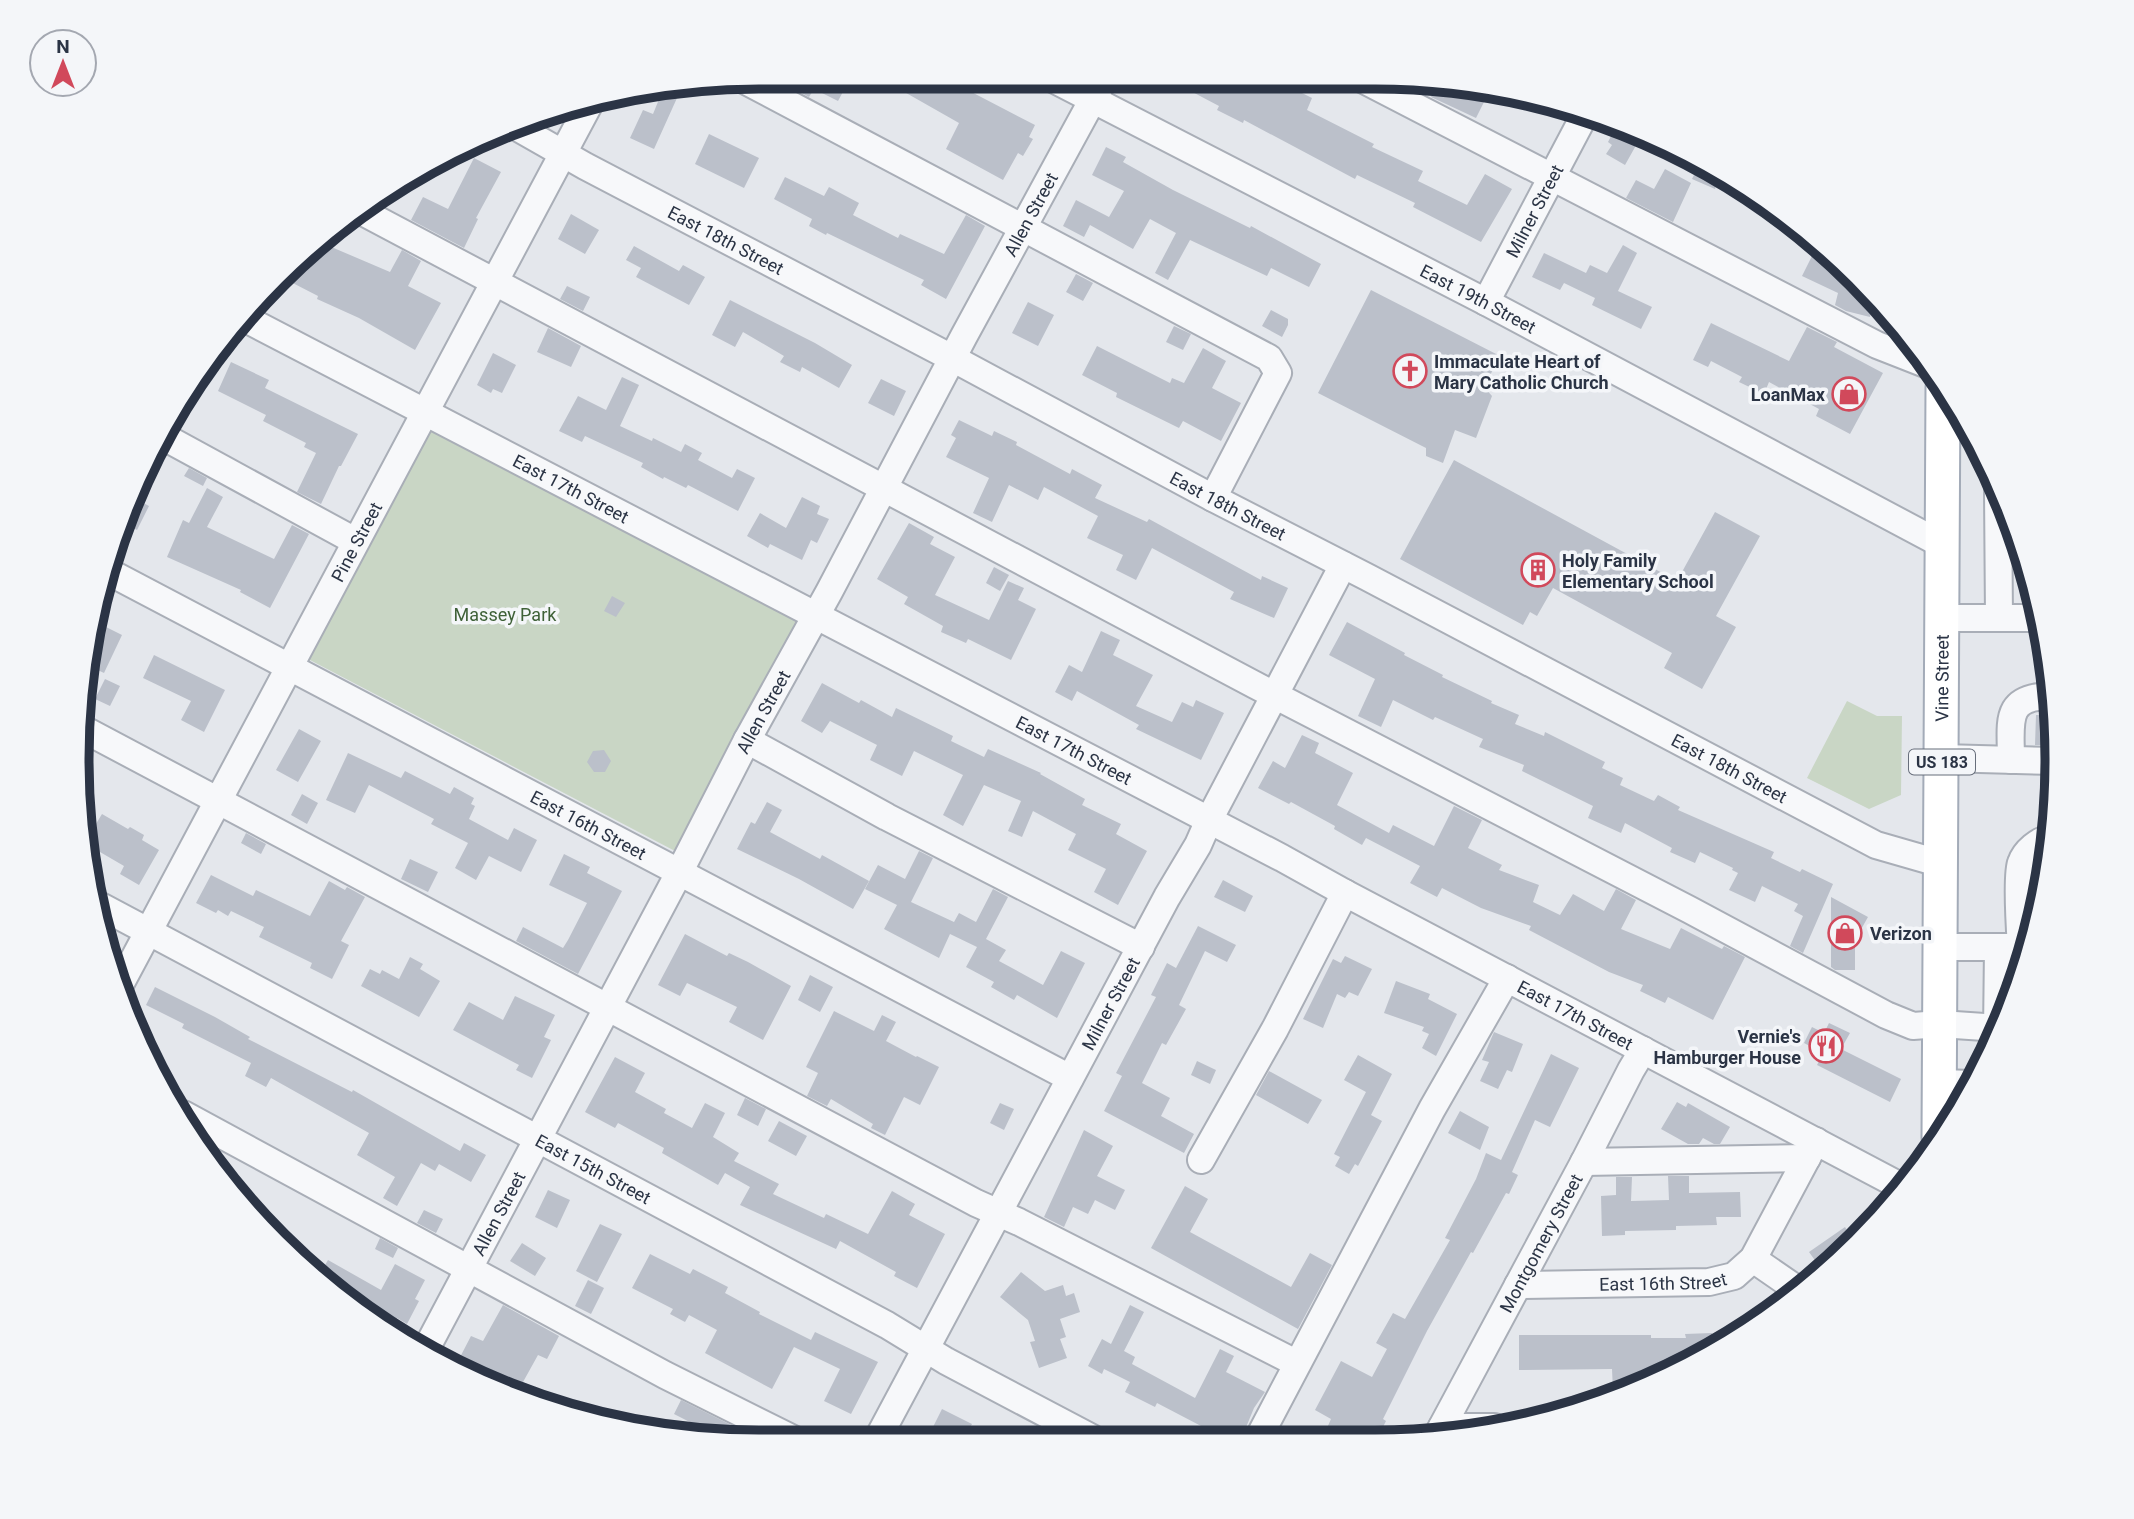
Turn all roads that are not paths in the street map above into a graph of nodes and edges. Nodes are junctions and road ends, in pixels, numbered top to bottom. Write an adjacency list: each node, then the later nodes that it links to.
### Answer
1 (761, 89): 11 (street)
2 (1098, 89): 11 (street, Allen Street)
3 (1101, 89): 13 (street, East 19th Street)
4 (1382, 89): 9 (street)
5 (585, 112): 8 (street, Pine Street)
6 (1581, 122): 9 (street, Milner Street)
7 (525, 132): 8 (street, East 18th Street)
8 (564, 153): 12 (street, Pine Street); 15 (street, East 18th Street)
9 (1552, 177): 13 (street, Milner Street); 16 (street)
10 (368, 216): 12 (street)
11 (1024, 227): 15 (street, Allen Street); 21 (street)
12 (494, 282): 18 (street, Pine Street); 20 (street)
13 (1486, 302): 24 (street, East 19th Street)
14 (252, 322): 18 (street, East 17th Street)
15 (952, 358): 20 (street, Allen Street); 21 (street, East 18th Street)
16 (1911, 358)
17 (1943, 405): 24 (main road, Vine Street / US 183)
18 (426, 413): 23 (street, Pine Street); 27 (street, East 17th Street)
19 (170, 440): 23 (street)
20 (885, 488): 27 (street, Allen Street); 32 (street)
21 (1213, 498): 25 (street, East 18th Street)
22 (1998, 514): 29 (street)
23 (355, 541): 31 (street, Pine Street)
24 (1943, 545): 28 (main road, Vine Street / US 183)
25 (1343, 565): 32 (street, Milner Street); 42 (street, East 18th Street)
26 (115, 575): 31 (street, East 16th Street)
27 (816, 615): 35 (street, Allen Street); 40 (street, East 17th Street)
28 (1943, 618): 29 (street); 36 (main road, Vine Street / US 183)
29 (1999, 618): 30 (street)
30 (2029, 618)
31 (290, 666): 39 (street, Pine Street); 43 (street, East 16th Street)
32 (1275, 696): 40 (street, Milner Street); 56 (street)
33 (2041, 696): 37 (street)
34 (90, 733): 39 (street)
35 (747, 740): 43 (street, Allen Street); 49 (street)
36 (1942, 758): 37 (street); 42 (main road, Vine Street / US 183)
37 (2011, 760): 38 (street)
38 (2045, 761)
39 (219, 801): 48 (street, Pine Street); 55 (street)
40 (1209, 820): 44 (street, East 17th Street); 49 (street, Milner Street)
41 (2039, 843): 45 (street)
42 (1942, 864): 50 (main road, Vine Street / US 183)
43 (680, 871): 55 (street, Allen Street); 59 (street, East 16th Street)
44 (1345, 893): 54 (street, East 17th Street); 65 (street)
45 (2028, 907)
46 (106, 909): 48 (street, East 15th Street)
47 (2023, 927): 51 (street)
48 (149, 932): 53 (street, Pine Street); 63 (street, East 15th Street)
49 (1141, 947): 59 (street, Milner Street)
50 (1941, 947): 51 (street); 56 (main road, Vine Street / US 183)
51 (2016, 947): 52 (street)
52 (2012, 965)
53 (125, 976)
54 (1507, 978): 58 (street, East 17th Street); 75 (street)
55 (608, 1007): 63 (street, Allen Street); 68 (street)
56 (1940, 1024): 57 (street); 60 (main road, Vine Street / US 183)
57 (1988, 1029)
58 (1643, 1050): 64 (street, East 17th Street); 66 (street, Montgomery Street)
59 (1070, 1078): 68 (street, Milner Street)
60 (1956, 1084): 61 (main road, Vine Street / US 183)
61 (1950, 1103)
62 (195, 1120): 70 (street)
63 (537, 1140): 70 (street, Allen Street); 74 (street, East 15th Street)
64 (1812, 1150): 66 (street); 67 (street, East 17th Street); 69 (street, East 16th Street)
65 (1201, 1160)
66 (1584, 1162): 71 (street, Montgomery Street)
67 (1893, 1183)
68 (999, 1213): 74 (street, Milner Street); 75 (street)
69 (1753, 1259): 71 (street, East 16th Street); 72 (street)
70 (468, 1268): 73 (street, Allen Street); 77 (street)
71 (1518, 1285): 76 (street, Montgomery Street)
72 (1790, 1285)
73 (429, 1343)
74 (926, 1348): 78 (street, Milner Street); 79 (street, East 15th Street)
75 (1296, 1363): 80 (street)
76 (1442, 1426)
77 (775, 1430)
78 (882, 1430)
79 (1077, 1430)
80 (1262, 1430)

